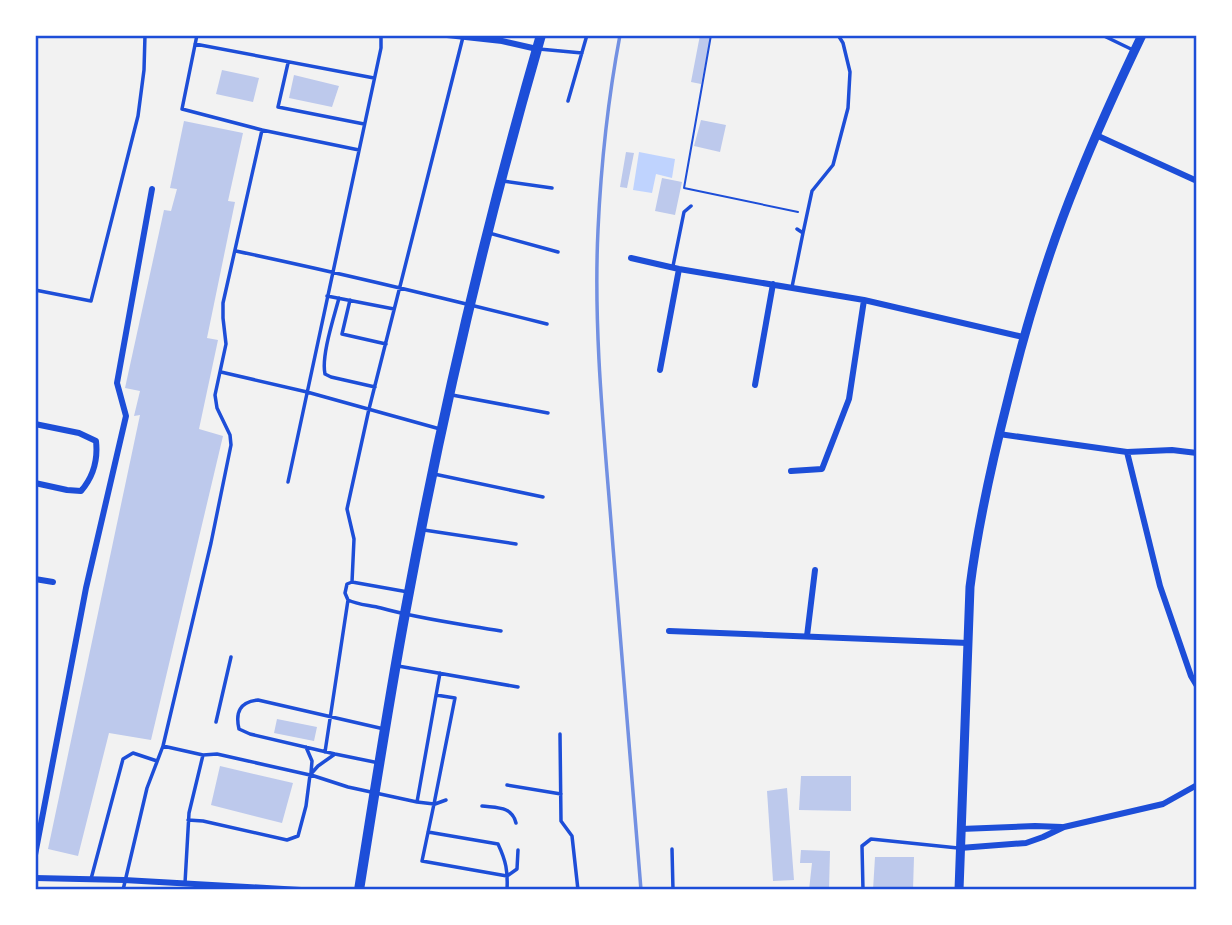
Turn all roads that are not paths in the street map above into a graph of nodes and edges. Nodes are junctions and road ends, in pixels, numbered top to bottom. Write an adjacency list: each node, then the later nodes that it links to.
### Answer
1 (145, 35): 39 (lane)
2 (197, 35): 11 (lane)
3 (381, 35): 16 (lane)
4 (447, 35): 10 (street)
5 (541, 35): 12 (highway)
6 (587, 35): 14 (lane)
7 (838, 35): 29 (lane)
8 (1102, 35): 13 (lane)
9 (1142, 35): 13 (main road)
10 (463, 37): 12 (street); 40 (lane)
11 (195, 44): 15 (lane); 19 (lane)
12 (537, 49): 14 (lane); 22 (highway)
13 (1135, 51): 20 (main road)
14 (582, 53): 17 (lane)
15 (288, 63): 16 (lane); 18 (lane)
16 (374, 79): 18 (lane)
17 (568, 101)
18 (364, 124): 21 (lane)
19 (262, 130): 21 (lane); 30 (lane)
20 (1096, 135): 23 (street); 48 (main road)
21 (359, 150): 36 (lane)
22 (501, 181): 25 (lane); 28 (highway)
23 (1197, 181)
24 (152, 188): 115 (street)
25 (552, 188)
26 (691, 206): 35 (lane)
27 (797, 229): 29 (lane)
28 (488, 233): 31 (lane); 45 (highway)
29 (803, 233): 34 (lane)
30 (235, 251): 36 (lane); 51 (lane)
31 (558, 252)
32 (631, 258): 35 (street)
33 (791, 258): 34 (lane)
34 (797, 259): 38 (lane)
35 (676, 268): 37 (street); 50 (street)
36 (332, 271): 40 (lane); 41 (lane)
37 (773, 284): 38 (street); 52 (street)
38 (792, 288): 44 (street)
39 (35, 289)
40 (400, 289): 45 (lane); 46 (lane)
41 (327, 296): 42 (lane); 54 (lane)
42 (338, 298): 43 (lane); 53 (lane)
43 (350, 300): 46 (lane); 49 (lane)
44 (864, 300): 48 (street); 63 (street)
45 (469, 306): 47 (lane); 55 (highway)
46 (395, 309): 49 (lane)
47 (547, 324)
48 (1023, 337): 60 (main road)
49 (386, 344): 53 (lane)
50 (660, 370)
51 (220, 372): 54 (lane); 91 (lane)
52 (755, 385)
53 (375, 387): 56 (lane)
54 (307, 392): 56 (lane); 65 (lane)
55 (450, 395): 57 (lane); 59 (highway)
56 (369, 410): 59 (lane); 73 (lane)
57 (548, 413)
58 (35, 424): 66 (street)
59 (442, 429): 64 (highway)
60 (999, 435): 61 (street); 80 (main road)
61 (1127, 453): 62 (street); 84 (street)
62 (1197, 453)
63 (791, 471)
64 (432, 473): 67 (lane); 68 (highway)
65 (288, 482)
66 (35, 483)
67 (543, 497)
68 (422, 529): 69 (lane); 74 (highway)
69 (516, 544)
70 (815, 570): 79 (street)
71 (35, 579): 72 (street)
72 (54, 582)
73 (352, 582): 74 (lane); 75 (lane)
74 (409, 592): 76 (highway)
75 (348, 600): 76 (lane); 87 (lane)
76 (405, 615): 77 (lane); 82 (highway)
77 (501, 631)
78 (668, 631): 79 (street)
79 (807, 636): 80 (street)
80 (968, 643): 110 (main road)
81 (231, 657): 88 (lane)
82 (396, 665): 83 (lane); 89 (highway)
83 (440, 673): 85 (lane); 86 (lane)
84 (1197, 686)
85 (518, 687)
86 (436, 695): 104 (lane); 105 (lane)
87 (332, 717): 89 (lane); 92 (lane); 93 (lane)
88 (216, 722)
89 (386, 729): 97 (highway)
90 (560, 734): 102 (lane)
91 (163, 746): 95 (lane); 96 (lane)
92 (306, 747): 93 (lane); 98 (lane)
93 (326, 752): 94 (lane)
94 (335, 754): 97 (lane); 98 (lane)
95 (203, 755): 98 (lane); 107 (lane)
96 (157, 761): 118 (lane); 119 (lane)
97 (380, 763): 101 (highway)
98 (310, 775): 101 (lane); 107 (lane)
99 (507, 785): 102 (lane)
100 (1197, 785): 109 (street)
101 (375, 793): 104 (lane); 127 (highway)
102 (561, 794): 129 (lane)
103 (446, 800): 105 (lane)
104 (417, 802): 105 (lane)
105 (434, 804): 111 (lane)
106 (482, 806): 108 (lane)
107 (188, 820): 121 (lane)
108 (516, 823)
109 (1064, 827): 110 (street); 112 (street)
110 (961, 829): 112 (main road)
111 (428, 832): 116 (lane); 116 (lane)
112 (960, 848): 131 (lane); 132 (main road)
113 (672, 849): 130 (lane)
114 (518, 850): 116 (lane)
115 (35, 855)
116 (508, 876): 128 (lane)
117 (35, 878): 118 (street)
118 (91, 879): 119 (street)
119 (124, 880): 120 (street); 124 (lane)
120 (153, 882): 121 (street); 125 (lane)
121 (185, 883): 122 (street)
122 (206, 887): 123 (street)
123 (226, 888): 126 (street)
124 (123, 890)
125 (151, 890)
126 (301, 890)
127 (359, 890)
128 (507, 890)
129 (578, 890)
130 (673, 890)
131 (863, 890)
132 (959, 890)

